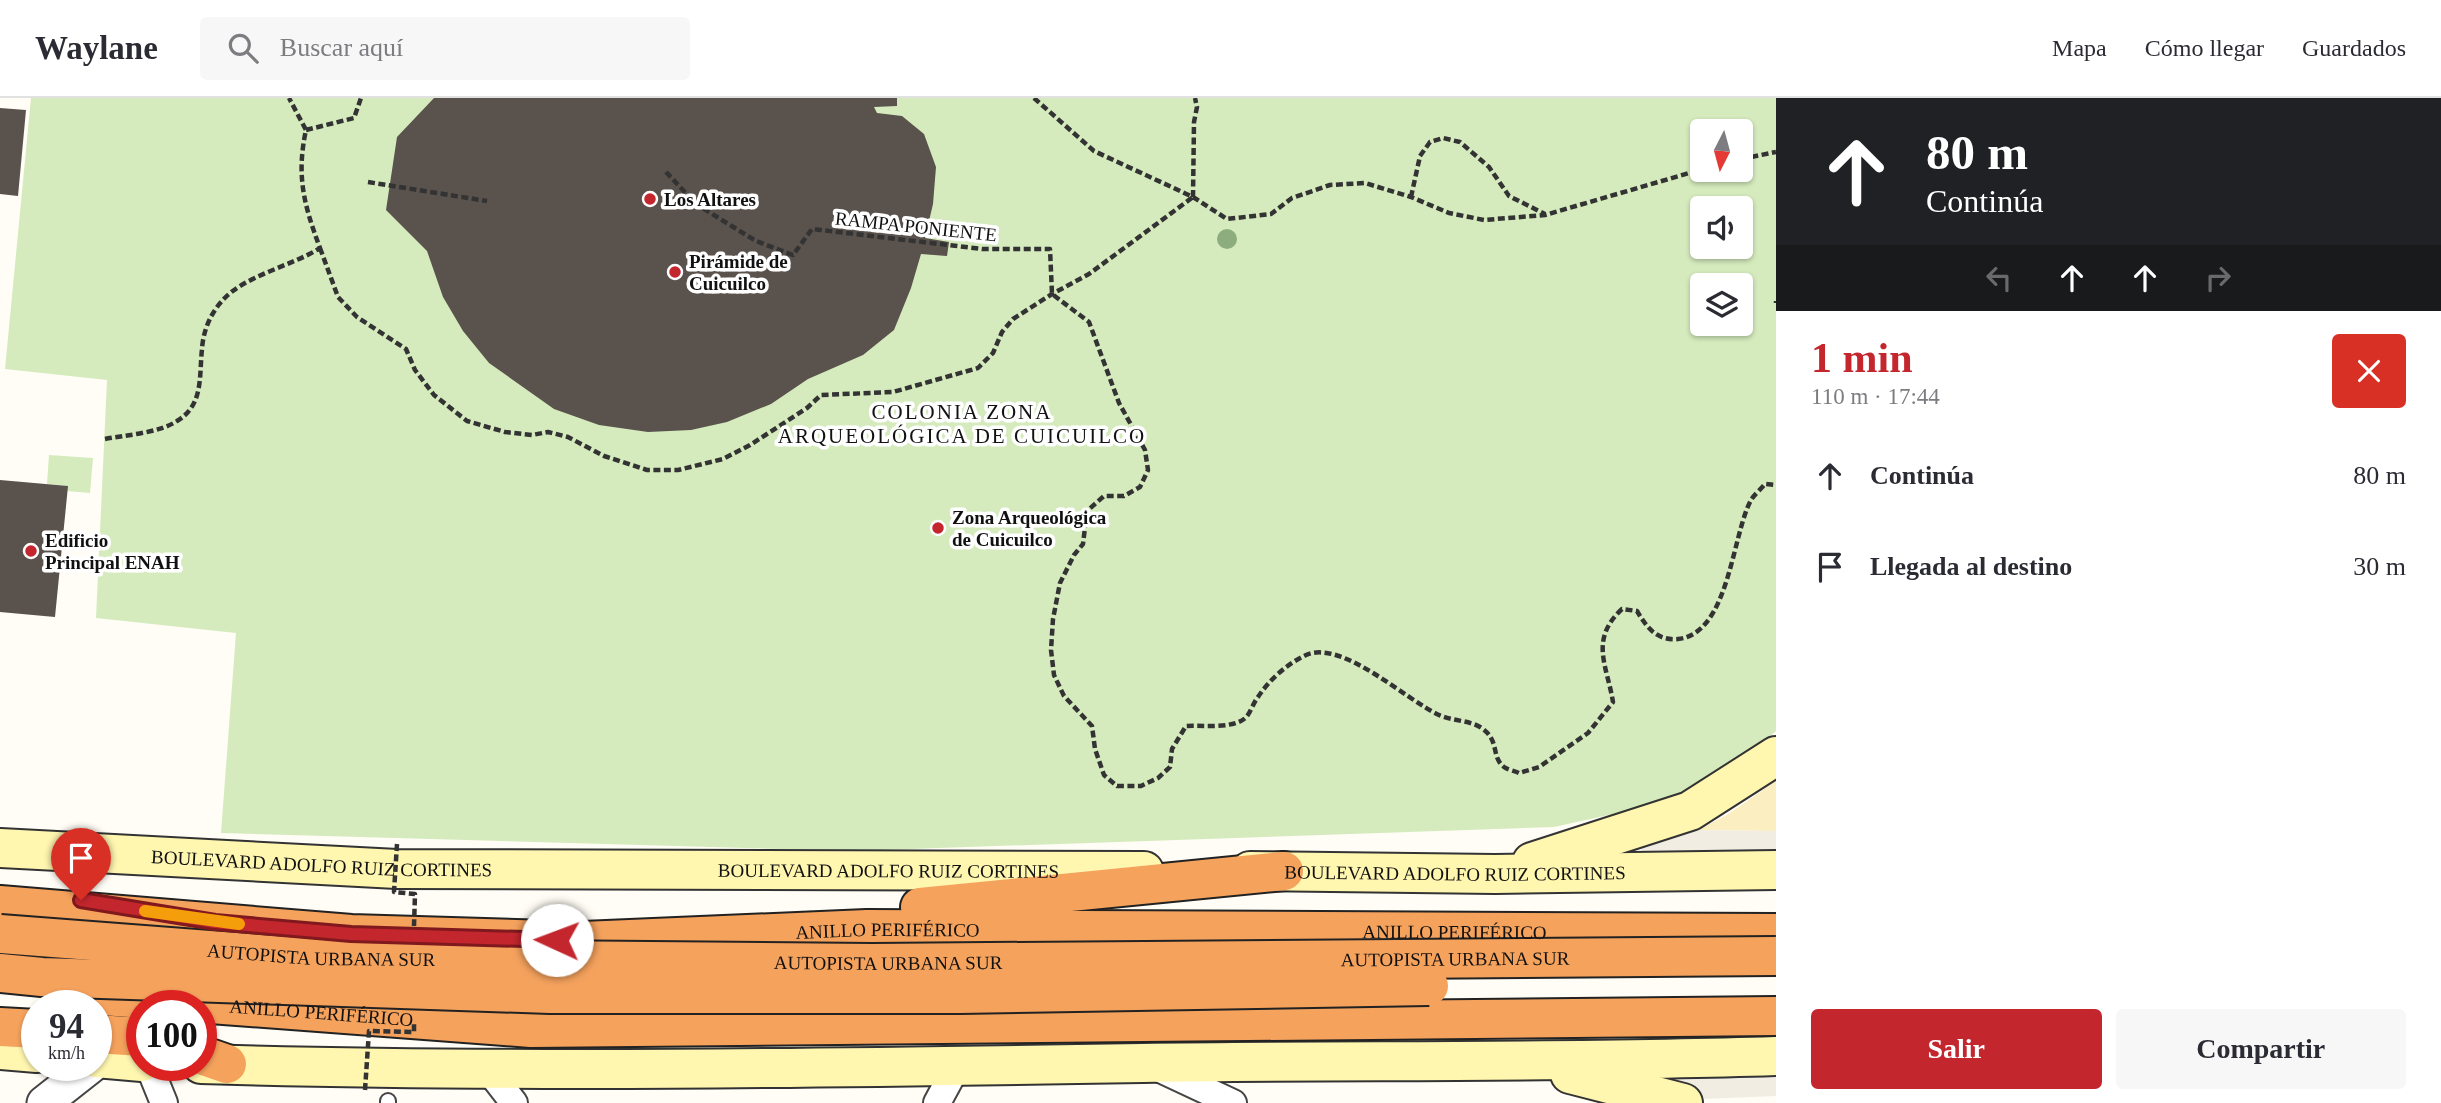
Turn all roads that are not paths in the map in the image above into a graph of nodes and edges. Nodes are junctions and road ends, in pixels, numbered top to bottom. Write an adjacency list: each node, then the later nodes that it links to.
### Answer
1 (1776, 756): 5 (main road)
2 (0, 848): 4 (main road, BOULEVARD ADOLFO RUIZ CORTINES)
3 (1776, 870): 5 (main road, BOULEVARD ADOLFO RUIZ CORTINES)
4 (1284, 871): 5 (main road, BOULEVARD ADOLFO RUIZ CORTINES); 11 (highway)
5 (1496, 874)
6 (0, 887): 8 (highway)
7 (0, 905): 8 (highway, ANILLO PERIFÉRICO)
8 (215, 922): 11 (highway, ANILLO PERIFÉRICO)
9 (1776, 933): 11 (highway, ANILLO PERIFÉRICO)
10 (0, 934): 12 (highway, AUTOPISTA URBANA SUR, bridge)
11 (583, 941)
12 (1776, 956)
13 (0, 973): 14 (highway, AUTOPISTA URBANA SUR, bridge)
14 (1776, 980)
15 (0, 988): 16 (highway, ANILLO PERIFÉRICO)
16 (1776, 1016)
17 (0, 1027): 18 (highway)
18 (21, 1028)
19 (0, 1050): 20 (main road)
20 (21, 1052)
21 (1776, 1056): 23 (main road)
22 (217, 1061): 26 (main road)
23 (1517, 1061): 24 (main road); 34 (main road)
24 (1146, 1063): 25 (main road); 33 (street)
25 (957, 1066): 26 (main road); 32 (street)
26 (487, 1068): 31 (street)
27 (68, 1081): 29 (street)
28 (155, 1081): 30 (street)
29 (44, 1103)
30 (164, 1103)
31 (514, 1103)
32 (937, 1103)
33 (1233, 1103)
34 (1683, 1103)

